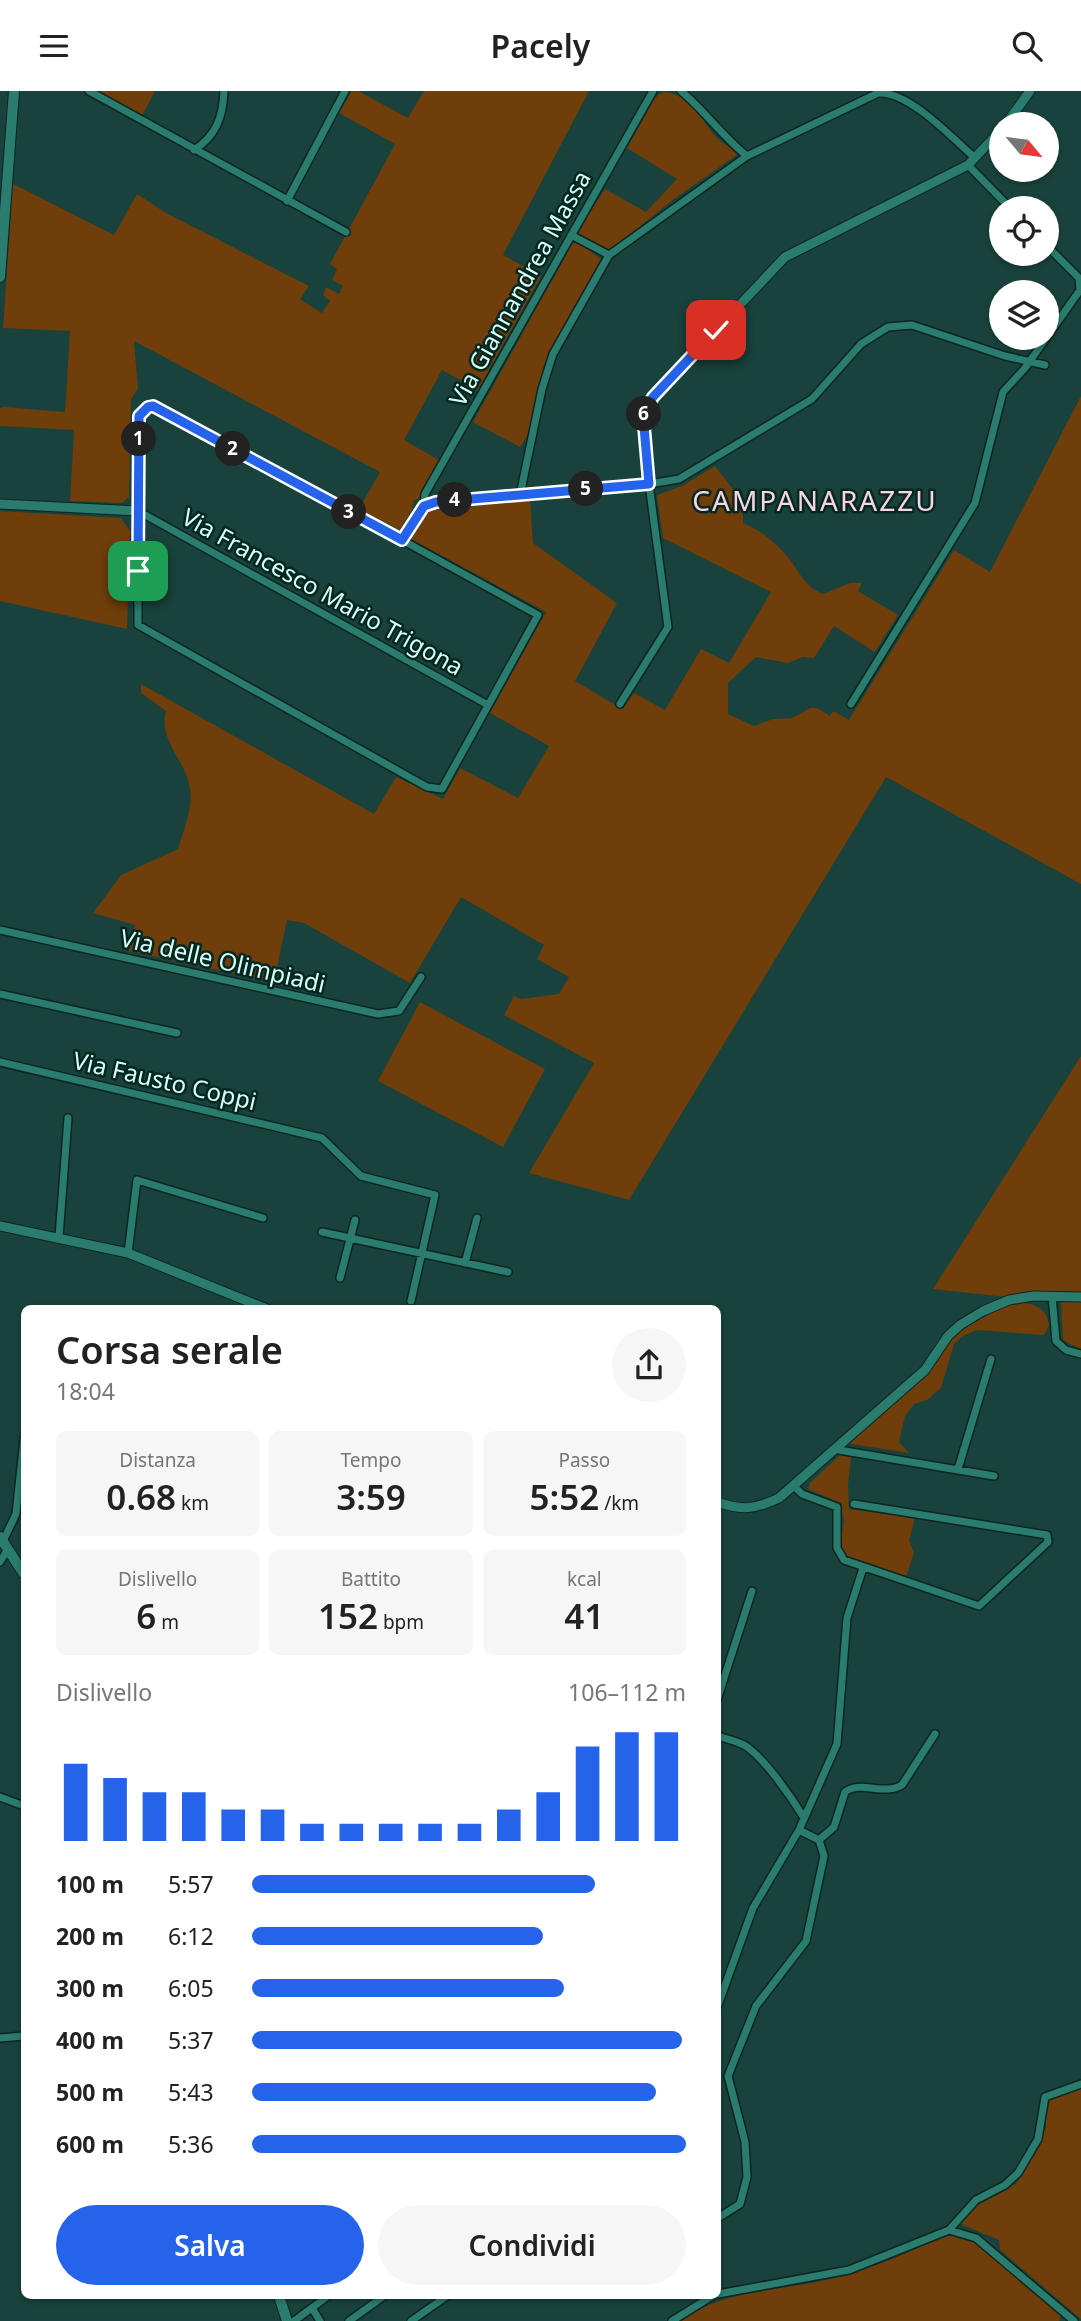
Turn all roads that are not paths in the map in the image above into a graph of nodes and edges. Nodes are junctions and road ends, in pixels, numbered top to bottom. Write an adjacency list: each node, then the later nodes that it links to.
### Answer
1 (14, 91): 13 (main road)
2 (89, 91): 10 (street)
3 (224, 91): 10 (street)
4 (345, 91): 15 (street)
5 (653, 91): 17 (street, Via Giannandrea Massa)
6 (681, 91): 11 (street)
7 (1030, 91): 8 (street)
8 (1015, 112)
9 (989, 144): 12 (street)
10 (194, 150): 15 (street)
11 (747, 156): 12 (street); 18 (street)
12 (972, 162): 14 (street); 24 (street)
13 (4, 169): 20 (main road)
14 (1000, 196)
15 (287, 201): 16 (street)
16 (346, 232)
17 (571, 235): 18 (street); 27 (street, Via Giannandrea Massa)
18 (609, 255): 25 (street)
19 (1059, 258): 22 (street)
20 (1, 259): 21 (main road)
21 (0, 277)
22 (1029, 362): 23 (street); 24 (street); 31 (street)
23 (1045, 365)
24 (649, 484): 25 (street); 30 (street)
25 (520, 495): 27 (street)
26 (0, 504): 28 (street)
27 (424, 506): 29 (street)
28 (138, 512): 29 (street); 32 (street, Via Francesco Mario Trigona); 32 (street)
29 (402, 540): 32 (street)
30 (620, 704)
31 (851, 704)
32 (488, 705)
33 (0, 929): 34 (street, Via delle Olimpiadi)
34 (421, 977)
35 (0, 994): 36 (street)
36 (177, 1033)
37 (0, 1062): 47 (street, Via Fausto Coppi)
38 (68, 1118): 44 (street)
39 (477, 1217): 48 (street)
40 (263, 1218): 46 (street)
41 (355, 1220): 45 (street)
42 (0, 1226): 44 (street)
43 (322, 1232): 45 (street)
44 (59, 1237): 46 (street)
45 (350, 1239): 47 (street); 50 (street)
46 (128, 1253): 54 (street)
47 (424, 1255): 48 (street); 53 (street)
48 (466, 1263): 49 (street)
49 (508, 1272)
50 (340, 1278)
51 (1052, 1296): 52 (street); 55 (street); 57 (street)
52 (1081, 1297)
53 (411, 1301)
54 (257, 1305)
55 (1081, 1354)
56 (991, 1359): 59 (street)
57 (834, 1449): 59 (street); 61 (street)
58 (21, 1467): 64 (street)
59 (958, 1469): 60 (street)
60 (994, 1476)
61 (794, 1486): 62 (street); 66 (street)
62 (721, 1503)
63 (854, 1504): 66 (street)
64 (3, 1543): 65 (street); 67 (main road)
65 (0, 1562)
66 (863, 1568): 74 (street)
67 (21, 1570)
68 (752, 1591): 69 (street)
69 (721, 1688)
70 (935, 1734): 76 (street)
71 (721, 1737): 74 (street)
72 (0, 1797): 73 (street)
73 (21, 1805)
74 (804, 1818): 75 (street)
75 (799, 1830): 76 (street); 77 (street)
76 (819, 1840): 81 (street)
77 (721, 1997)
78 (21, 2036): 79 (street)
79 (0, 2038)
80 (1081, 2084): 82 (street)
81 (721, 2216)
82 (949, 2230): 83 (street); 96 (street)
83 (721, 2293)
84 (280, 2299): 90 (main road)
85 (324, 2299): 89 (street)
86 (380, 2299): 93 (street)
87 (443, 2299): 94 (street)
88 (705, 2299): 95 (street)
89 (312, 2308): 91 (street); 92 (street)
90 (288, 2321)
91 (294, 2321)
92 (320, 2321)
93 (349, 2321)
94 (411, 2321)
95 (672, 2321)
96 (1074, 2321)

